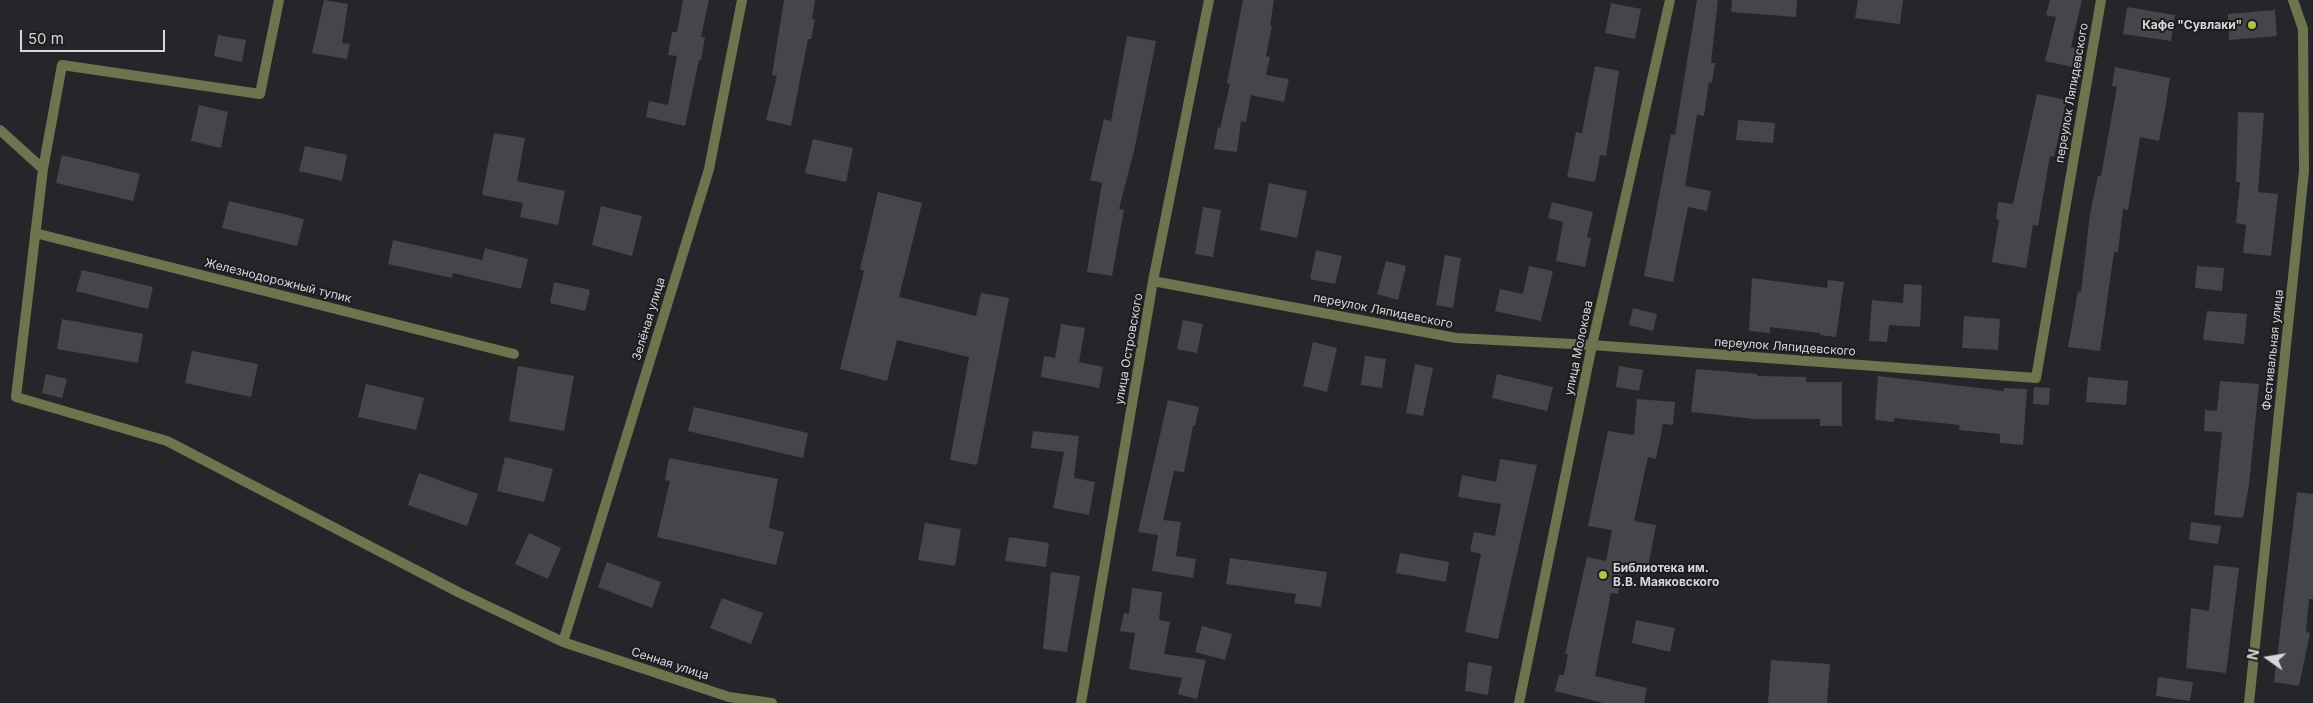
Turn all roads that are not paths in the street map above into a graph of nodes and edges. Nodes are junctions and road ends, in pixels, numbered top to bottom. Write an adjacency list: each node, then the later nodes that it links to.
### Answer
1 (279, 0): 8 (street)
2 (742, 0): 13 (street, Зелёная улица)
3 (1208, 0): 10 (street, улица Островского)
4 (1670, 0): 11 (street, улица Молокова)
5 (2101, 0): 11 (street, переулок Ляпидевского)
6 (2293, 0): 17 (street, Фестивальная улица)
7 (0, 130): 8 (street)
8 (43, 169): 9 (street)
9 (35, 233): 12 (street, Железнодорожный тупик); 13 (street, Сенная улица)
10 (1153, 281): 11 (street, переулок Ляпидевского); 15 (street, улица Островского)
11 (1592, 346): 16 (street, улица Молокова)
12 (514, 354)
13 (562, 642): 14 (street, Сенная улица)
14 (772, 703)
15 (1081, 703)
16 (1519, 703)
17 (2249, 703)

